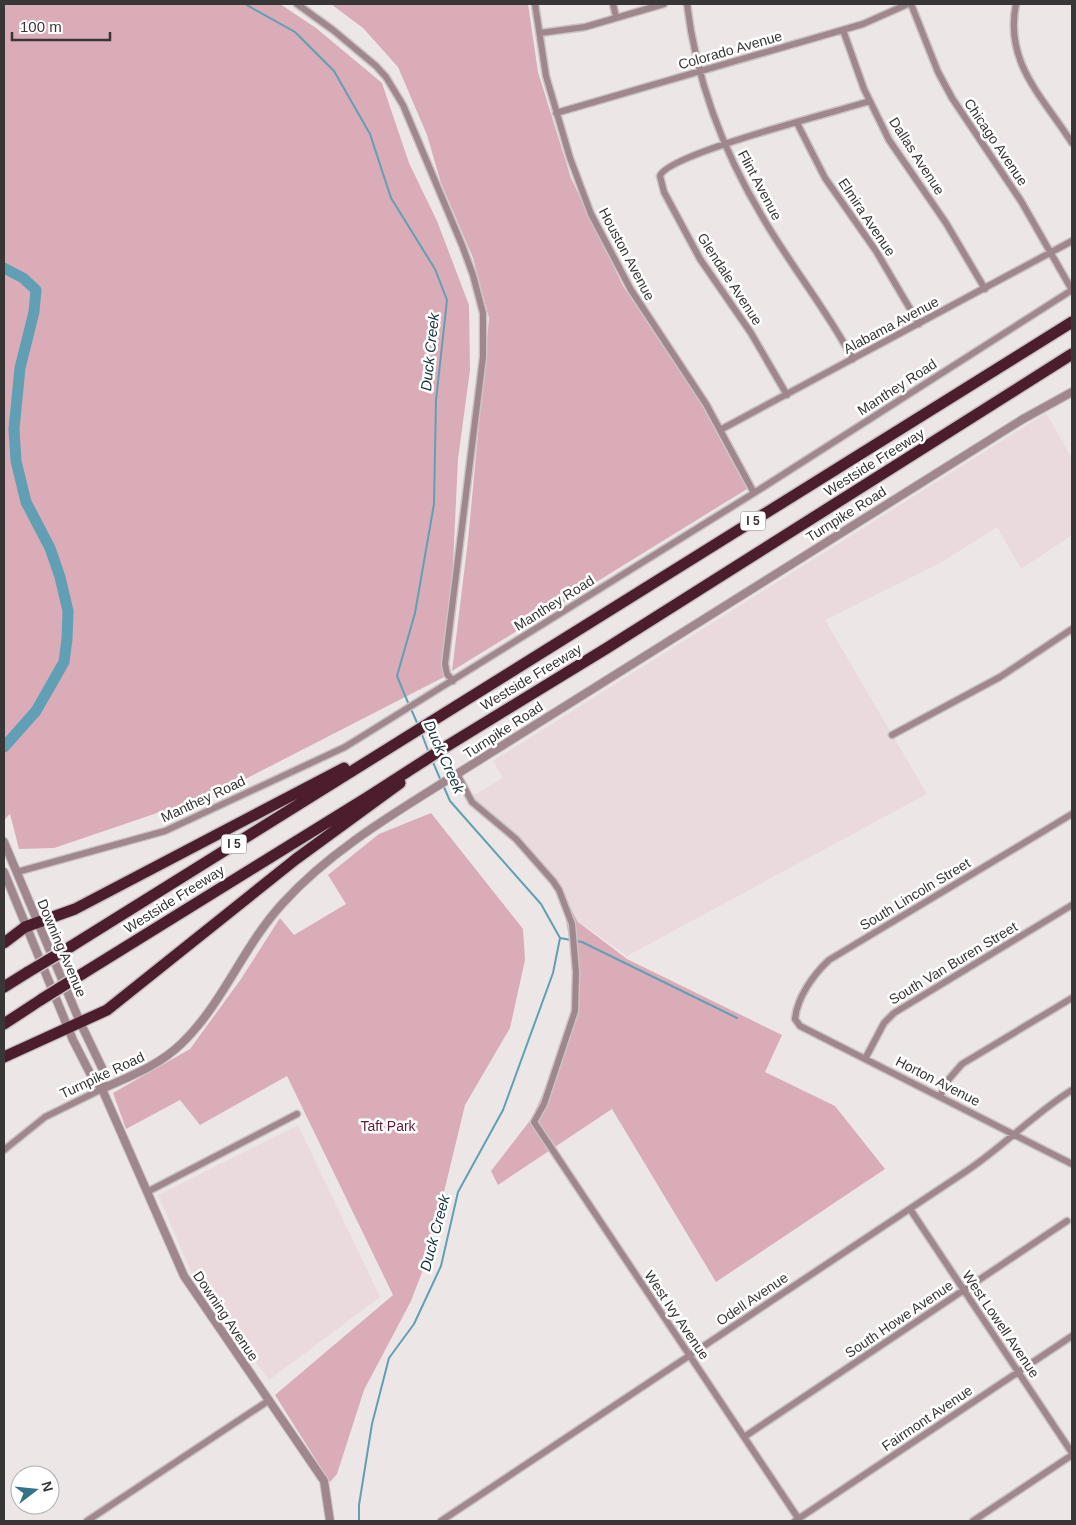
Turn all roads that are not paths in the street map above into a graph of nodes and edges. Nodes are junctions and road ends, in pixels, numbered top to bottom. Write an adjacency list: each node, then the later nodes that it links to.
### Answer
1 (297, 4): 30 (street)
2 (535, 4): 10 (street, Houston Avenue)
3 (613, 4): 8 (street)
4 (664, 4): 8 (street)
5 (687, 4): 11 (street, Flint Avenue)
6 (909, 4): 9 (street, Colorado Avenue); 18 (street, Chicago Avenue)
7 (1016, 4): 15 (street)
8 (616, 17): 10 (street)
9 (843, 30): 11 (street, Colorado Avenue); 12 (street, Dallas Avenue)
10 (540, 33): 13 (street, Houston Avenue)
11 (700, 71): 13 (street, Colorado Avenue); 16 (street, Flint Avenue)
12 (870, 102): 14 (street); 19 (street, Dallas Avenue)
13 (556, 113): 27 (street, Houston Avenue)
14 (797, 123): 16 (street); 22 (street, Elmira Avenue)
15 (1072, 143)
16 (725, 144): 24 (street, Flint Avenue); 26 (street, Glendale Avenue)
17 (1072, 242): 18 (street, Alabama Avenue)
18 (1050, 253): 19 (street, Alabama Avenue); 20 (street, Chicago Avenue)
19 (985, 289): 22 (street, Alabama Avenue)
20 (1072, 290): 28 (street, Manthey Road)
21 (1072, 320): 32 (highway, Westside Freeway / I 5)
22 (919, 324): 24 (street, Alabama Avenue)
23 (1071, 355): 33 (highway, Westside Freeway / I 5)
24 (853, 359): 26 (street, Alabama Avenue)
25 (1072, 392): 34 (street, Turnpike Road)
26 (787, 395): 27 (street, Alabama Avenue)
27 (720, 430): 28 (street, Houston Avenue)
28 (754, 493): 30 (street, Manthey Road)
29 (1072, 629): 31 (street)
30 (453, 681): 38 (street, Manthey Road)
31 (892, 735)
32 (370, 760): 41 (highway); 44 (highway, Westside Freeway / I 5, bridge)
33 (411, 770): 47 (highway); 48 (highway, Westside Freeway / I 5, bridge)
34 (454, 775): 52 (street, Turnpike Road); 64 (street, West Ivy Avenue)
35 (1072, 814): 46 (street, South Lincoln Street)
36 (4, 842): 38 (street)
37 (4, 853): 38 (street)
38 (17, 872): 41 (street, Downing Avenue)
39 (5, 874): 42 (street, Downing Avenue)
40 (1072, 905): 51 (street, South Van Buren Street)
41 (37, 922): 42 (highway); 47 (street, Downing Avenue)
42 (25, 926): 43 (highway); 49 (street, Downing Avenue)
43 (4, 943)
44 (4, 987)
45 (1072, 998): 54 (street)
46 (795, 1019): 51 (street, Horton Avenue)
47 (80, 1022): 49 (highway); 52 (street, Downing Avenue)
48 (4, 1024)
49 (68, 1027): 50 (highway); 52 (street, Downing Avenue)
50 (4, 1057)
51 (865, 1059): 54 (street, Horton Avenue)
52 (102, 1089): 57 (street, Turnpike Road); 59 (street, Downing Avenue)
53 (1072, 1090): 56 (street, Odell Avenue)
54 (940, 1096): 56 (street, Horton Avenue)
55 (296, 1114): 59 (street)
56 (1015, 1134): 58 (street, Horton Avenue); 60 (street, Odell Avenue)
57 (4, 1150)
58 (1072, 1164)
59 (147, 1192): 66 (street, Downing Avenue)
60 (910, 1209): 62 (street, West Lowell Avenue); 64 (street, Odell Avenue)
61 (1068, 1221): 62 (street, South Howe Avenue)
62 (964, 1290): 65 (street, West Lowell Avenue); 67 (street, South Howe Avenue)
63 (1072, 1336): 65 (street, Fairmont Avenue)
64 (690, 1356): 67 (street, West Ivy Avenue); 72 (street, Odell Avenue)
65 (1019, 1373): 68 (street, West Lowell Avenue); 69 (street, Fairmont Avenue)
66 (268, 1400): 70 (street); 71 (street, Downing Avenue)
67 (744, 1437): 69 (street, West Ivy Avenue)
68 (1072, 1454): 73 (street)
69 (798, 1520)
70 (87, 1521)
71 (330, 1521)
72 (441, 1521)
73 (973, 1521)

